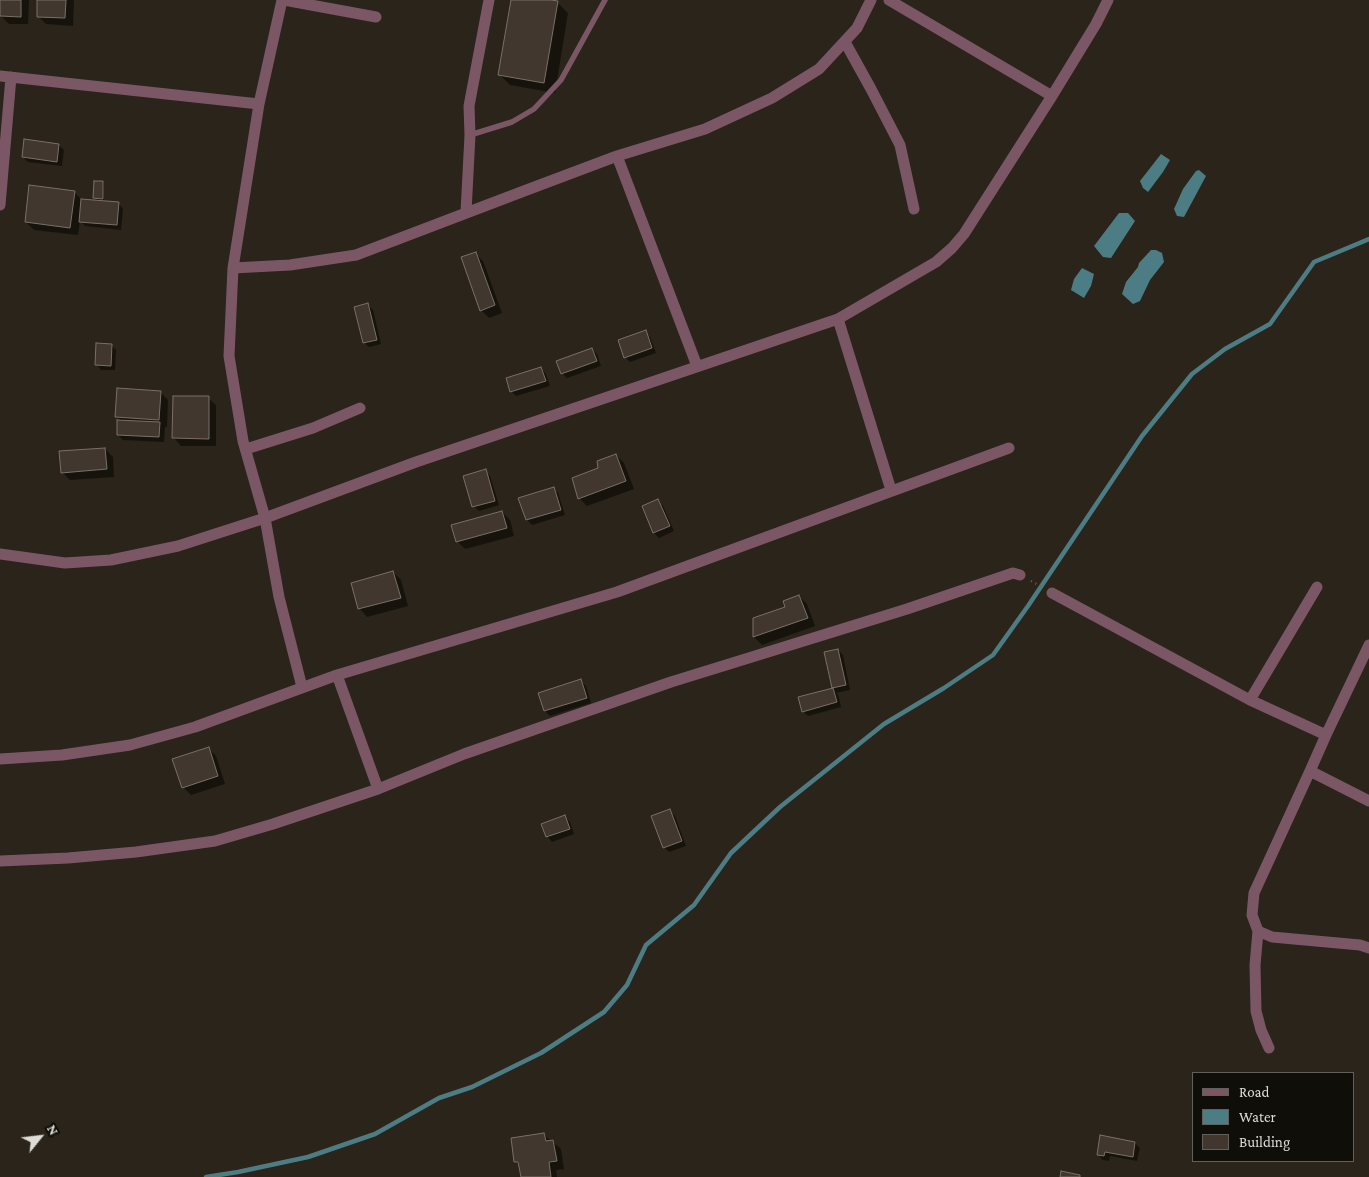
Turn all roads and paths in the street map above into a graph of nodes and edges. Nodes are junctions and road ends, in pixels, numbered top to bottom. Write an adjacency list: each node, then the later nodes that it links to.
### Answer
1 (283, 0): 7 (street); 11 (street)
2 (489, 0): 12 (street)
3 (605, 0): 12 (lane)
4 (871, 0): 8 (street)
5 (889, 0): 10 (street)
6 (1108, 0): 10 (street)
7 (376, 17)
8 (845, 42): 13 (street); 16 (street)
9 (6, 77): 11 (street); 14 (street)
10 (1052, 96): 19 (street)
11 (259, 104): 18 (street)
12 (470, 135): 17 (street)
13 (617, 156): 17 (street); 20 (street)
14 (0, 198): 15 (street)
15 (0, 205)
16 (914, 209)
17 (466, 212): 18 (street)
18 (233, 268): 23 (street)
19 (838, 319): 20 (street); 24 (street)
20 (697, 366): 25 (street)
21 (360, 408): 23 (street)
22 (1009, 448): 24 (street)
23 (246, 449): 25 (street)
24 (891, 490): 31 (street)
25 (264, 518): 26 (street); 32 (street)
26 (0, 554)
27 (1020, 575): 29 (path); 37 (street)
28 (1317, 587): 33 (street)
29 (1052, 593): 33 (street)
30 (1369, 645): 34 (street)
31 (337, 675): 32 (street); 37 (street)
32 (302, 687): 35 (street)
33 (1250, 700): 34 (street)
34 (1326, 735): 36 (street)
35 (0, 759)
36 (1310, 771): 38 (street); 40 (street)
37 (378, 789): 39 (street)
38 (1369, 801)
39 (0, 861)
40 (1258, 931): 41 (street); 42 (street)
41 (1369, 948)
42 (1269, 1048)

